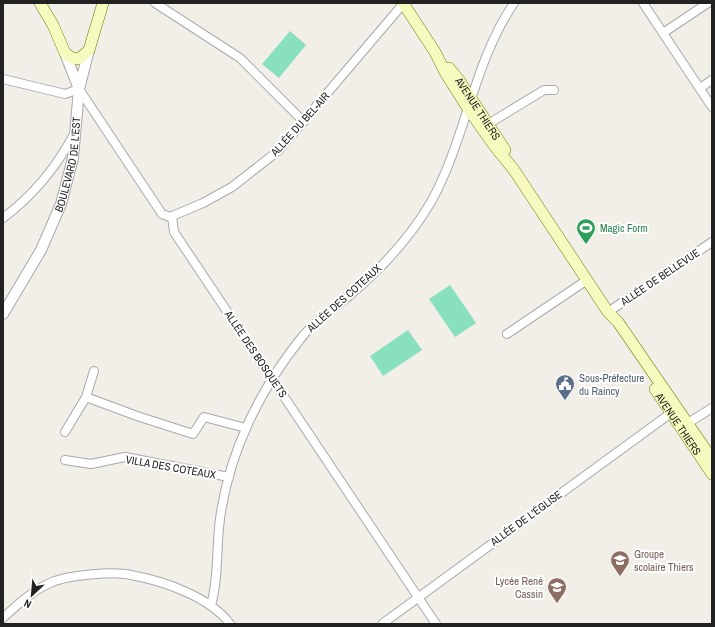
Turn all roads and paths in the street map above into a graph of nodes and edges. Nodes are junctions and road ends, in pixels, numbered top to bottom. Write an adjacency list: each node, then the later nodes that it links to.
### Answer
1 (40, 3): 10 (main road)
2 (103, 3): 9 (main road, BOULEVARD DE L'EST)
3 (155, 3): 18 (street)
4 (403, 3): 16 (main road, AVENUE THIERS); 18 (street, ALLÉE DU BEL-AIR)
5 (514, 3): 16 (street, ALLÉE DES COTEAUX)
6 (643, 3): 8 (street)
7 (708, 3): 8 (street)
8 (663, 33): 13 (street)
9 (89, 50): 10 (main road); 14 (street, BOULEVARD DE L'EST)
10 (65, 53): 14 (street)
11 (3, 79): 14 (street)
12 (712, 80): 13 (street)
13 (700, 88): 17 (street)
14 (79, 89): 20 (street, BOULEVARD DE L'EST); 21 (street)
15 (554, 90): 19 (street)
16 (471, 104): 19 (main road, AVENUE THIERS); 29 (street, ALLÉE DES COTEAUX)
17 (712, 106)
18 (304, 122): 21 (street, ALLÉE DU BEL-AIR)
19 (485, 126): 24 (main road, AVENUE THIERS)
20 (75, 131): 22 (street); 26 (street, BOULEVARD DE L'EST)
21 (172, 216): 29 (street, ALLÉE DES BOSQUETS)
22 (3, 218)
23 (712, 242): 25 (street, ALLÉE DE BELLEVUE)
24 (587, 280): 25 (main road, AVENUE THIERS); 27 (street)
25 (608, 312): 32 (main road, AVENUE THIERS); 33 (main road, AVENUE THIERS)
26 (3, 314)
27 (507, 334)
28 (94, 372): 30 (street)
29 (272, 379): 34 (street, ALLÉE DES COTEAUX); 41 (street, ALLÉE DES BOSQUETS)
30 (86, 396): 34 (street); 35 (street)
31 (712, 408): 33 (street)
32 (671, 413): 38 (street); 39 (main road, AVENUE THIERS); 41 (street, ALLÉE DE L'ÉGLISE)
33 (688, 423): 36 (main road, AVENUE THIERS)
34 (246, 428): 40 (street, ALLÉE DES COTEAUX)
35 (65, 432)
36 (712, 459)
37 (65, 460): 40 (street, VILLA DES COTEAUX)
38 (712, 462)
39 (712, 474)
40 (229, 477): 42 (street, ALLÉE DES COTEAUX)
41 (419, 598): 45 (street, ALLÉE DE L'ÉGLISE); 46 (street, ALLÉE DES BOSQUETS)
42 (211, 605): 43 (street); 44 (street)
43 (3, 618)
44 (230, 624)
45 (382, 624)
46 (436, 624)

